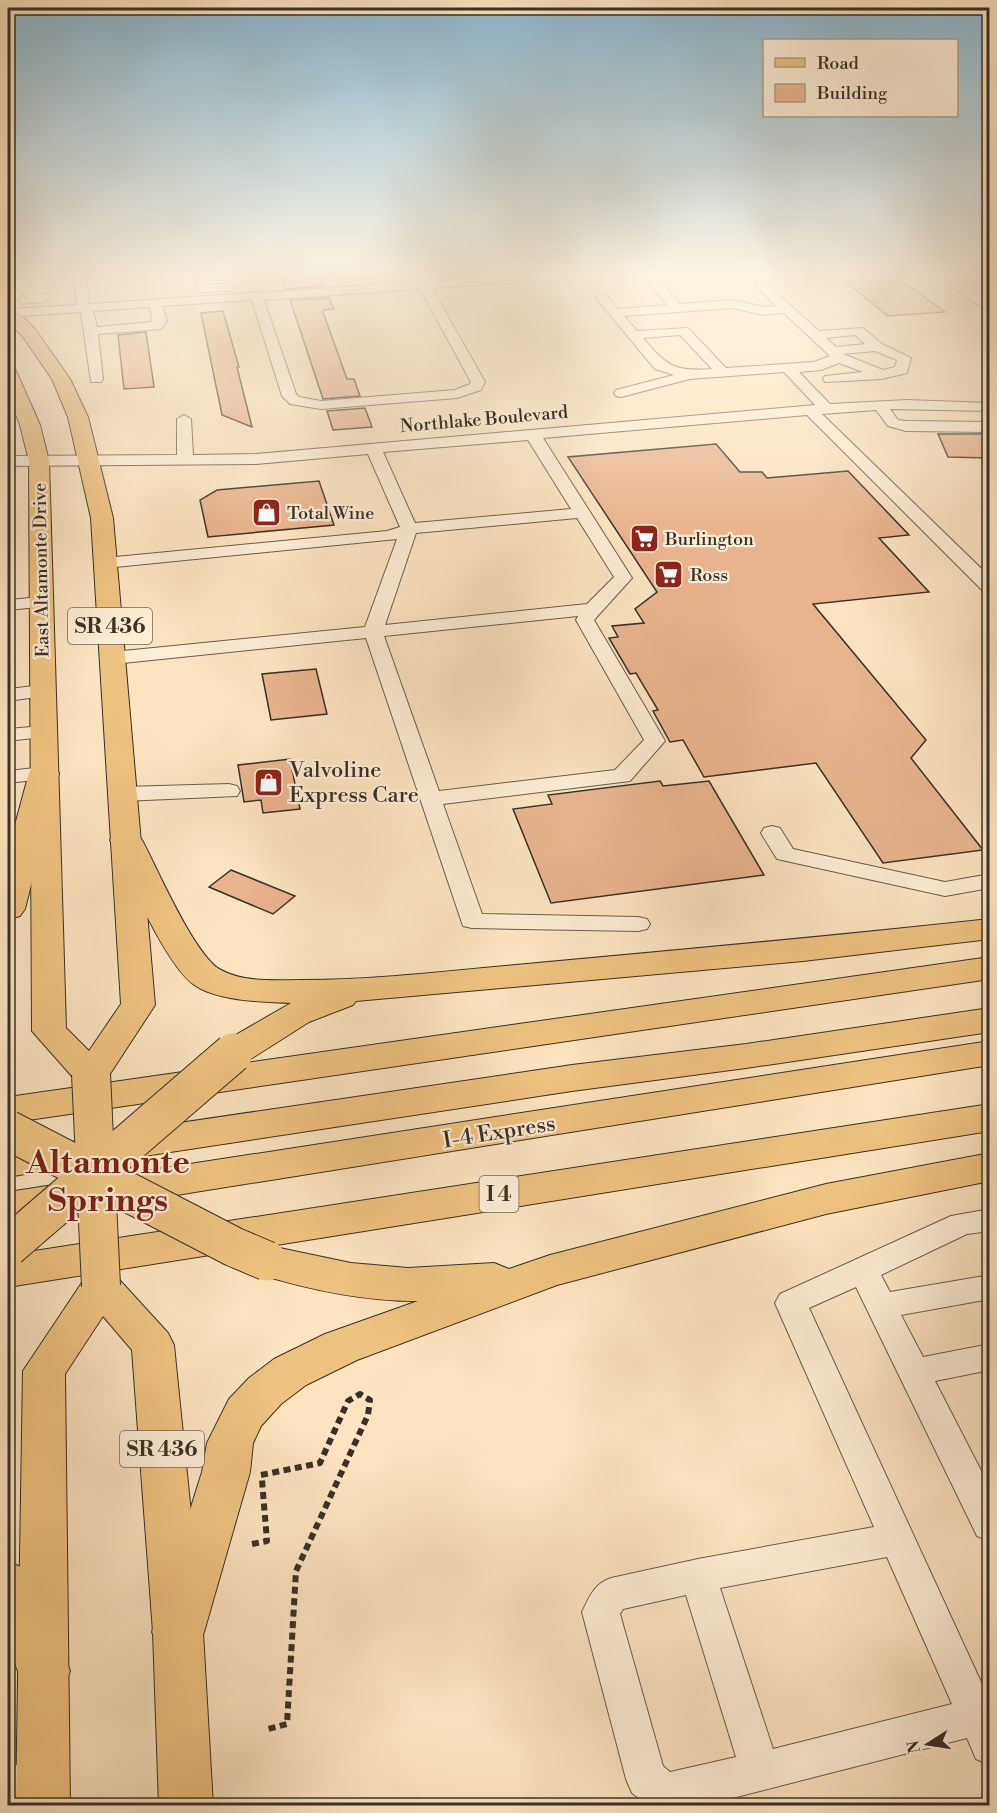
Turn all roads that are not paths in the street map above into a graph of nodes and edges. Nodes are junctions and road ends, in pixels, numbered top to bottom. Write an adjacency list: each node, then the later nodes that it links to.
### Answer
1 (45, 357): 26 (main road, SR 436)
2 (94, 357): 15 (street)
3 (276, 357): 4 (street)
4 (464, 357)
5 (652, 357): 13 (street)
6 (707, 357): 12 (street)
7 (835, 357): 10 (street)
8 (841, 357): 14 (street)
9 (901, 357): 14 (street)
10 (788, 368): 12 (street); 21 (street)
11 (8, 373): 18 (main road, East Altamonte Drive / SR 436)
12 (723, 373): 13 (street)
13 (690, 375): 17 (street)
14 (882, 375): 16 (street)
15 (96, 379)
16 (830, 379)
17 (621, 393)
18 (14, 402): 29 (main road, East Altamonte Drive / SR 436)
19 (880, 406): 20 (street, Northlake Boulevard); 21 (street, Northlake Boulevard); 23 (street)
20 (990, 407)
21 (819, 409): 24 (street, Northlake Boulevard); 34 (street)
22 (184, 419): 27 (street)
23 (990, 427)
24 (533, 435): 25 (street, Northlake Boulevard); 31 (street)
25 (374, 449): 27 (street, Northlake Boulevard); 32 (street)
26 (90, 459): 27 (street, Northlake Boulevard); 29 (street, Northlake Boulevard); 33 (main road, SR 436)
27 (184, 460)
28 (8, 461): 29 (street)
29 (39, 461): 30 (street); 35 (main road, East Altamonte Drive / SR 436)
30 (8, 468)
31 (582, 513): 32 (street); 37 (street)
32 (409, 529): 33 (street); 38 (street)
33 (105, 563): 39 (main road, SR 436)
34 (990, 588)
35 (41, 602): 36 (street); 40 (main road, East Altamonte Drive / SR 436)
36 (8, 605)
37 (592, 609): 38 (street); 48 (street)
38 (373, 631): 39 (street); 48 (street)
39 (112, 658): 47 (main road, SR 436)
40 (43, 691): 41 (street); 42 (main road, East Altamonte Drive / SR 436)
41 (8, 695)
42 (43, 732): 43 (street); 44 (main road, East Altamonte Drive / SR 436)
43 (8, 735)
44 (44, 773): 45 (street); 52 (highway); 59 (main road, SR 436)
45 (8, 777)
46 (229, 791): 47 (street)
47 (123, 794): 50 (main road, SR 436)
48 (430, 799): 53 (street)
49 (772, 833): 51 (street)
50 (126, 840): 56 (highway); 59 (main road, SR 436)
51 (990, 881)
52 (8, 909)
53 (638, 924)
54 (990, 929): 56 (highway)
55 (990, 968): 60 (highway)
56 (378, 989): 65 (highway, bridge)
57 (990, 1020): 63 (highway, I-4 Express)
58 (990, 1053): 66 (highway, I-4 Express)
59 (91, 1074): 65 (main road, bridge)
60 (8, 1110)
61 (990, 1117): 70 (highway, I 4)
62 (8, 1130): 65 (highway, bridge)
63 (8, 1163)
64 (990, 1167): 71 (highway)
65 (94, 1173): 68 (highway, bridge); 71 (highway, bridge); 72 (main road, bridge)
66 (8, 1207)
67 (990, 1220): 69 (street)
68 (8, 1247)
69 (863, 1270): 74 (street); 78 (street)
70 (8, 1271)
71 (550, 1271): 81 (highway)
72 (101, 1286): 81 (main road, SR 436); 82 (main road)
73 (990, 1287): 74 (street)
74 (881, 1306): 76 (street)
75 (990, 1357): 76 (street)
76 (914, 1372): 77 (street)
77 (990, 1525)
78 (897, 1539): 79 (street); 83 (street)
79 (698, 1576): 84 (street); 84 (street)
80 (8, 1585): 82 (highway)
81 (178, 1632): 86 (main road, SR 436)
82 (44, 1671): 85 (main road)
83 (985, 1725): 84 (street)
84 (761, 1772)
85 (31, 1794)
86 (193, 1796)

